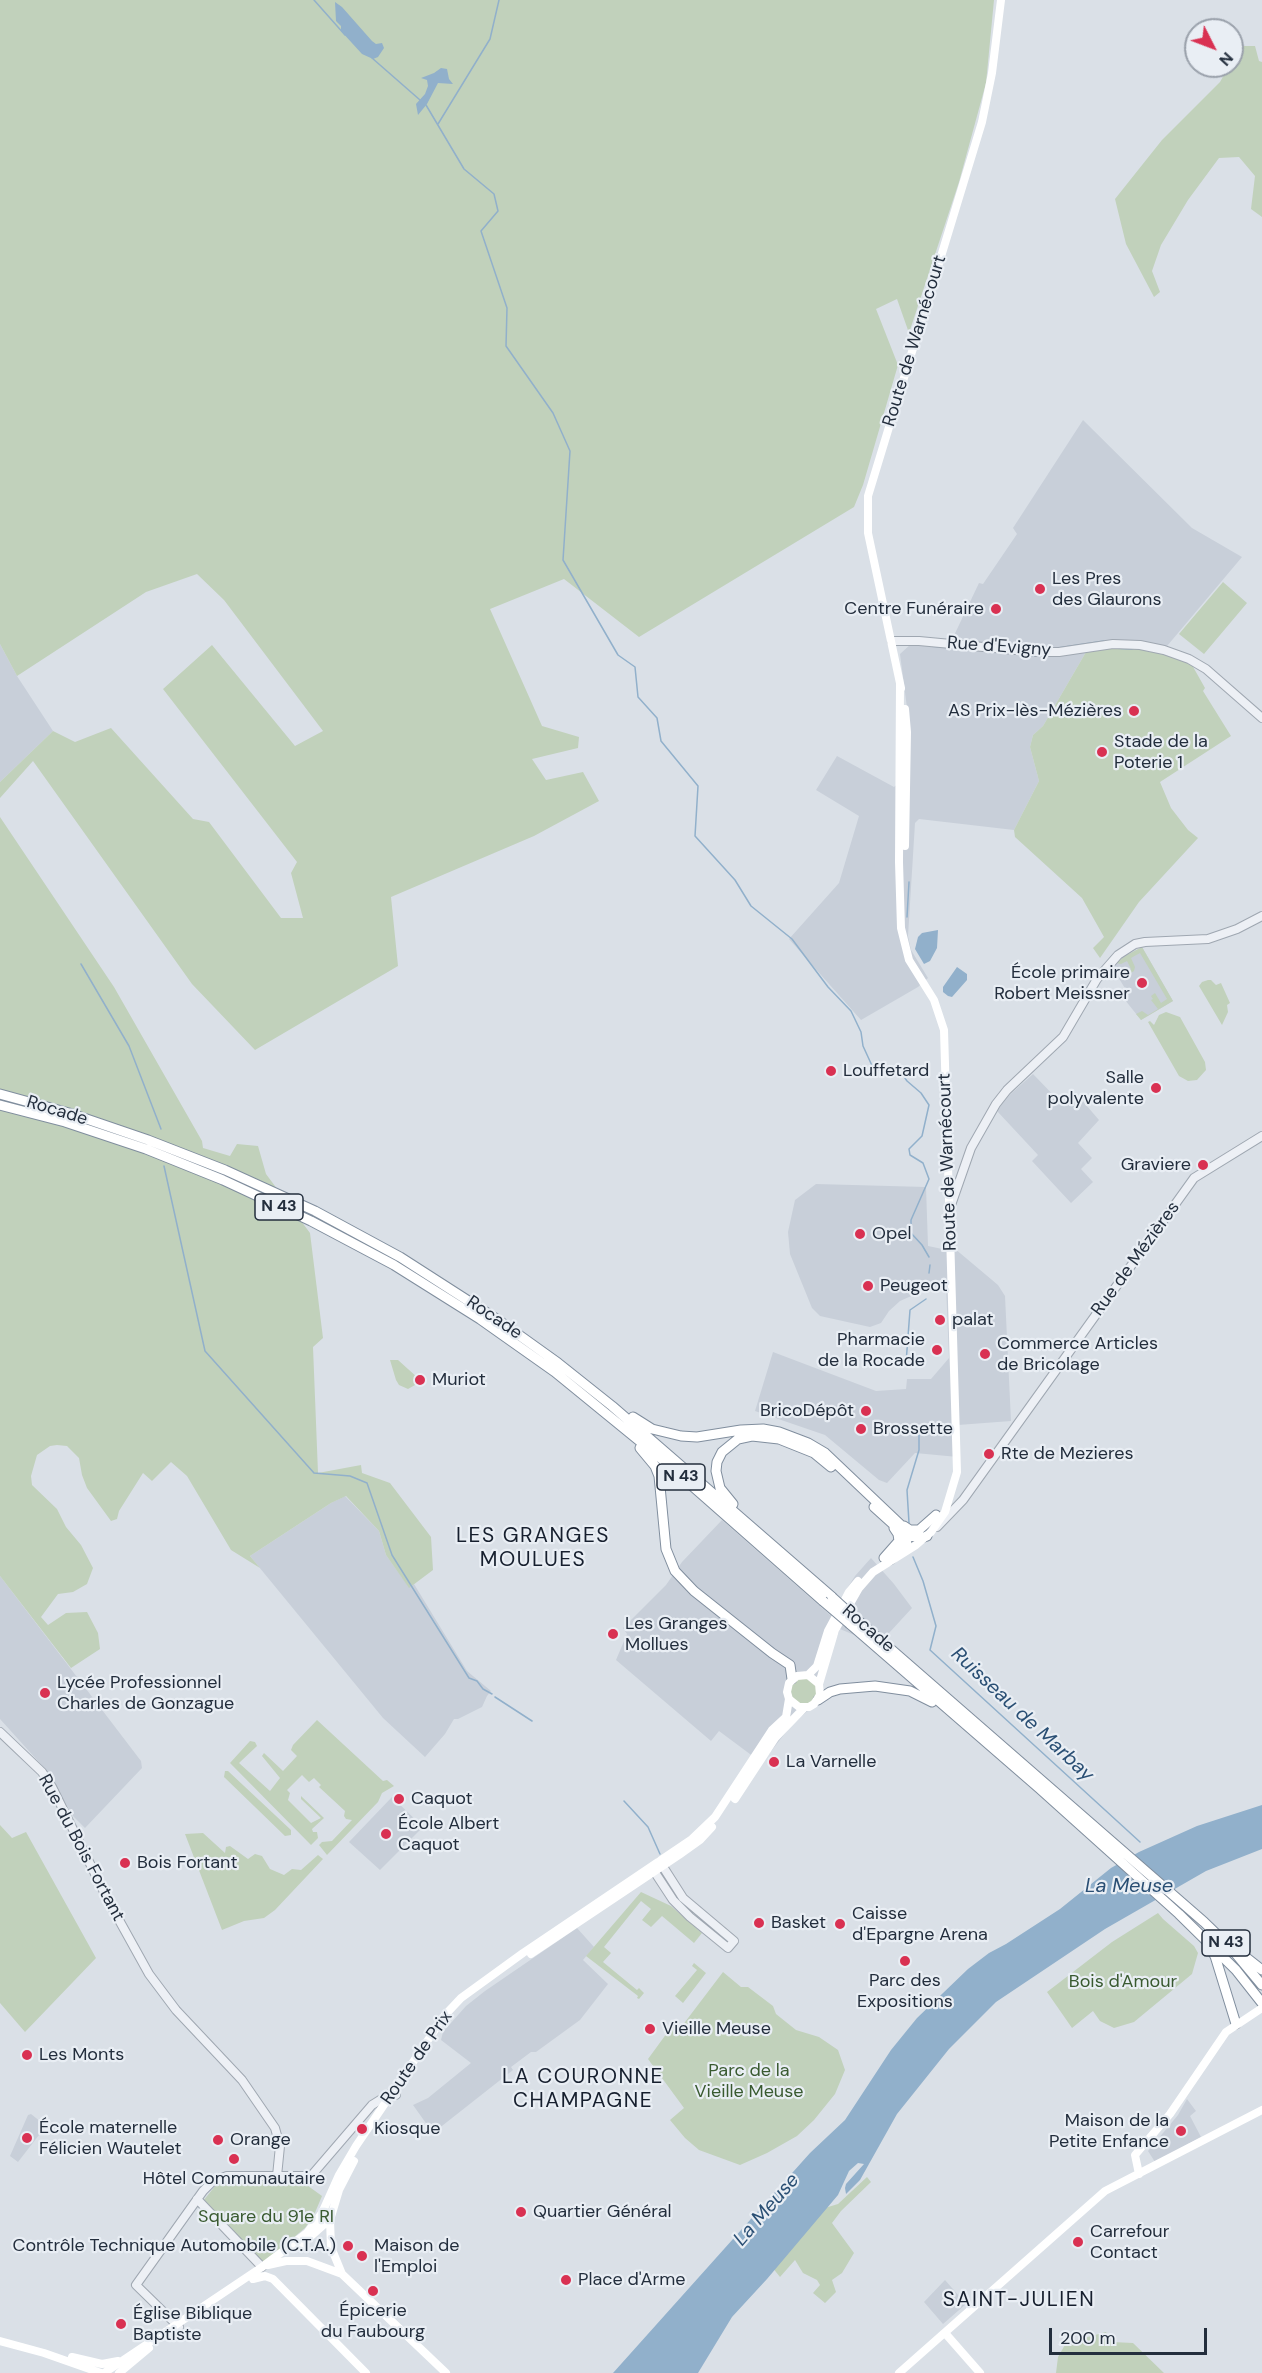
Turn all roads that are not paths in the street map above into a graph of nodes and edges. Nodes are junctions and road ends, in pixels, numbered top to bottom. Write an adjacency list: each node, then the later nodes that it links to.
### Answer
1 (1001, 0): 2 (main road, Route de Warnécourt)
2 (892, 641): 3 (street, Rue d'Evigny); 8 (main road, Route de Warnécourt)
3 (1262, 718)
4 (1262, 916): 8 (street)
5 (0, 1094): 10 (highway, Rocade / N 43)
6 (0, 1105): 9 (highway, N 43)
7 (1262, 1136): 13 (street, Rue de Mézières)
8 (949, 1212): 11 (main road, Route de Warnécourt)
9 (579, 1391): 22 (highway, N 43); 25 (highway)
10 (612, 1406): 17 (highway); 19 (highway, Rocade / N 43)
11 (955, 1442): 12 (main road, Route de Warnécourt); 14 (main road, Route de Warnécourt)
12 (954, 1486): 13 (street); 14 (main road, Route de Warnécourt)
13 (968, 1493): 14 (street); 15 (street, Rue de Mézières)
14 (948, 1499): 15 (street); 16 (main road, Route de Warnécourt); 18 (main road, Route de Warnécourt)
15 (963, 1501): 18 (street, Rue de Mézières)
16 (936, 1515): 17 (highway); 20 (main road, Route de Warnécourt)
17 (894, 1522): 19 (highway); 20 (highway); 21 (highway)
18 (929, 1534): 20 (highway)
19 (764, 1537): 22 (highway, Rocade / N 43)
20 (910, 1542): 21 (highway)
21 (887, 1559): 24 (main road); 26 (main road)
22 (827, 1599): 23 (highway, N 43, bridge)
23 (852, 1621): 30 (highway, N 43); 33 (highway, Rocade / N 43)
24 (808, 1675): 25 (main road); 26 (main road)
25 (792, 1679): 27 (main road, Route de Prix)
26 (819, 1684): 28 (main road)
27 (789, 1699): 29 (main road); 32 (main road, Route de Prix)
28 (818, 1700): 29 (main road, Route de Prix); 30 (highway)
29 (804, 1708): 32 (main road, Route de Prix)
30 (954, 1716): 33 (highway, N 43)
31 (0, 1732): 43 (street, Rue du Bois Fortant)
32 (657, 1867): 32 (street); 40 (main road, Route de Prix)
33 (1182, 1910): 34 (highway, N 43); 35 (highway, N 43)
34 (1194, 1927): 38 (highway, N 43); 39 (highway)
35 (1214, 1931): 36 (highway); 37 (highway, N 43)
36 (1262, 1970)
37 (1262, 1985)
38 (1261, 2007): 39 (main road)
39 (1236, 2024): 42 (main road)
40 (394, 2094): 43 (street); 44 (main road, Route de Prix); 46 (main road, Route de Prix)
41 (1262, 2110): 42 (main road)
42 (1139, 2174): 53 (main road)
43 (278, 2176): 45 (street)
44 (332, 2193): 46 (main road); 47 (main road, Route de Prix)
45 (197, 2199): 49 (street); 52 (street)
46 (330, 2220): 47 (main road, Route de Prix); 50 (main road, Route de Prix)
47 (310, 2233): 48 (main road); 49 (main road)
48 (274, 2264): 49 (main road); 50 (main road); 51 (main road)
49 (262, 2267): 52 (main road)
50 (342, 2274): 61 (main road)
51 (253, 2279): 52 (main road); 60 (main road)
52 (178, 2325): 57 (main road)
53 (945, 2333): 62 (main road); 63 (main road)
54 (0, 2342): 55 (main road)
55 (44, 2353): 56 (main road); 58 (main road)
56 (95, 2363): 57 (main road); 59 (main road)
57 (122, 2367): 59 (main road)
58 (87, 2370): 59 (main road)
59 (103, 2373)
60 (366, 2373)
61 (446, 2373)
62 (899, 2373)
63 (980, 2373)

